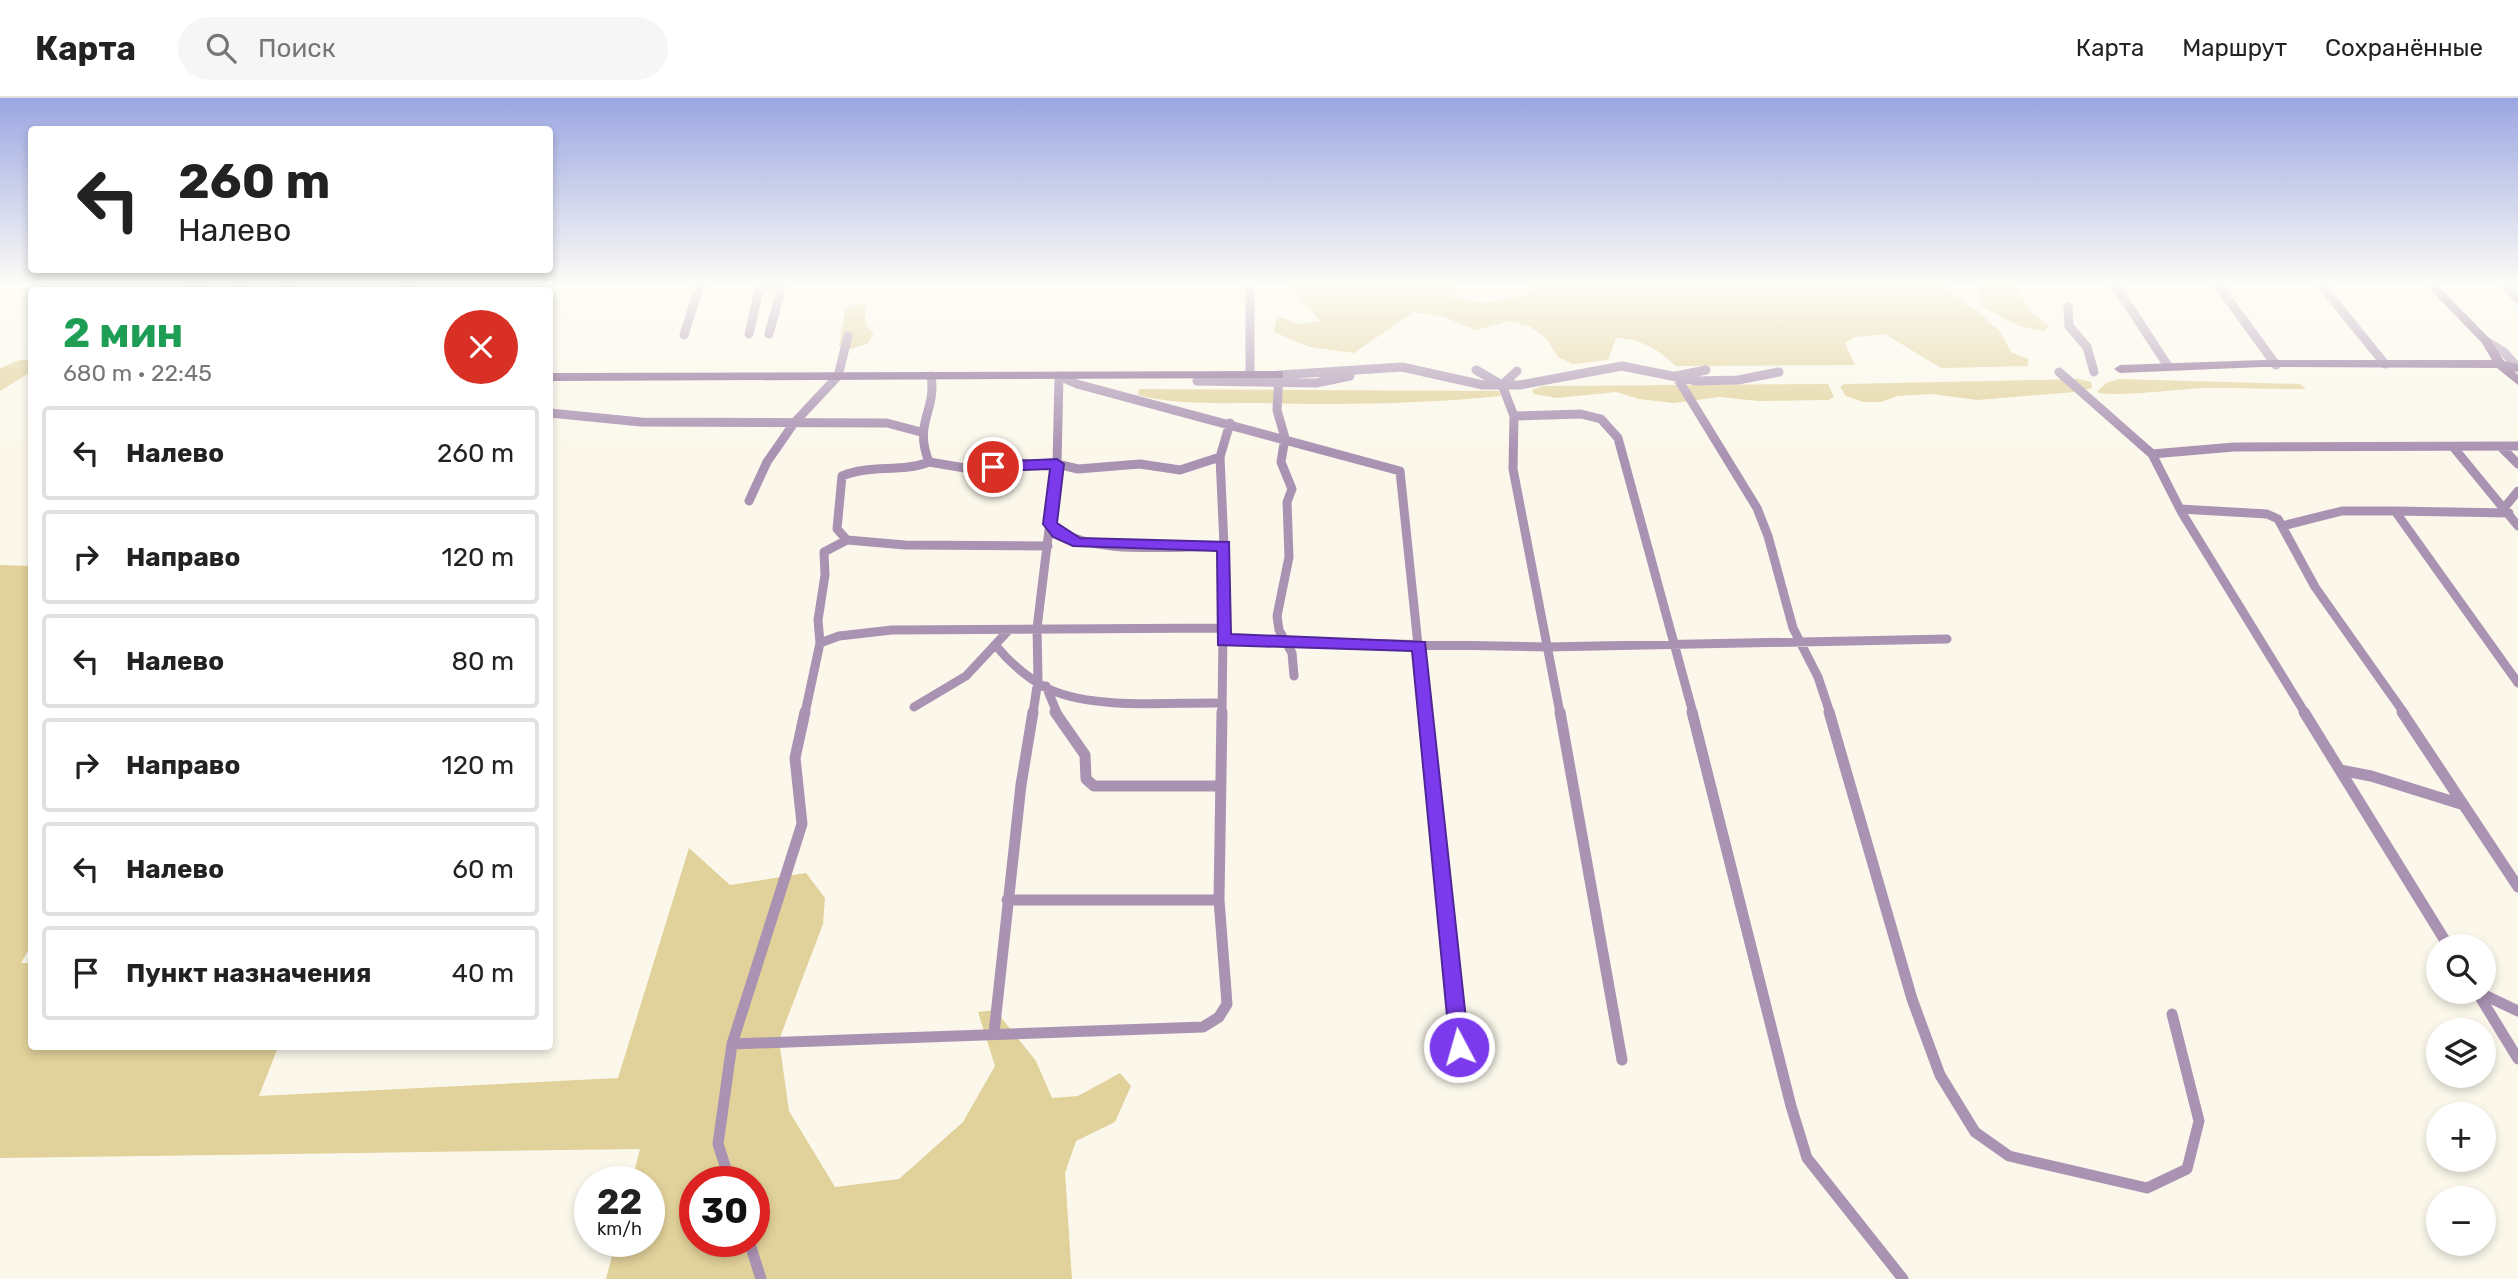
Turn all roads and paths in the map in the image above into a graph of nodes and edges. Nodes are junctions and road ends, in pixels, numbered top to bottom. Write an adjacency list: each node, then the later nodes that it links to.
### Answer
1 (847, 340): 21 (street)
2 (1250, 340): 20 (street)
3 (2081, 340): 19 (street)
4 (2151, 340): 11 (street)
5 (2258, 340): 10 (street)
6 (2366, 340): 8 (street)
7 (2486, 341): 9 (street); 12 (street)
8 (2385, 364): 9 (street); 10 (street)
9 (2500, 364): 12 (street); 28 (street)
10 (2276, 365): 11 (street)
11 (2168, 366): 13 (street)
12 (2518, 368)
13 (2120, 369)
14 (1476, 370): 29 (street)
15 (1706, 370): 24 (street)
16 (1517, 371): 29 (street)
17 (1779, 372): 24 (street)
18 (2059, 372): 39 (street)
19 (2094, 372)
20 (1250, 375): 23 (street); 26 (street)
21 (838, 376): 22 (street); 25 (street); 32 (street)
22 (931, 376): 23 (street); 34 (street)
23 (1059, 376): 33 (street); 42 (street)
24 (1676, 376): 29 (street); 61 (street)
25 (553, 377)
26 (1279, 379): 27 (street); 29 (street); 35 (street)
27 (1197, 381)
28 (2518, 381)
29 (1502, 385): 31 (street)
30 (553, 413): 32 (street)
31 (1514, 416): 64 (street); 66 (street)
32 (793, 423): 34 (street); 45 (street)
33 (1230, 423): 35 (street); 40 (street)
34 (921, 432): 41 (street)
35 (1285, 438): 60 (street); 63 (street)
36 (2518, 446): 37 (street)
37 (2501, 447): 38 (street); 43 (street)
38 (2454, 448): 39 (street); 48 (street)
39 (2152, 454): 46 (street)
40 (1220, 457): 42 (street); 54 (street)
41 (929, 462): 42 (street); 52 (street)
42 (1057, 464): 49 (street)
43 (2518, 464)
44 (2518, 491): 48 (street)
45 (749, 501)
46 (2180, 509): 50 (street); 72 (street)
47 (2395, 511): 48 (street); 50 (street); 69 (street)
48 (2507, 511): 51 (street)
49 (1050, 524): 53 (street); 54 (street)
50 (2283, 526): 74 (street)
51 (2518, 526)
52 (847, 541): 53 (street); 62 (street)
53 (1048, 546): 55 (street)
54 (1224, 546): 56 (street)
55 (1037, 628): 56 (street); 57 (street); 68 (street)
56 (1223, 628): 59 (street)
57 (1007, 632): 62 (street); 65 (street)
58 (1947, 639): 61 (street)
59 (1223, 641): 60 (street); 70 (street)
60 (1284, 642): 63 (street); 67 (street)
61 (1799, 642): 64 (street); 82 (street)
62 (820, 643): 84 (street)
63 (1419, 646): 66 (street); 88 (street)
64 (1676, 646): 66 (street); 92 (street)
65 (997, 647): 68 (street); 71 (street)
66 (1547, 647): 87 (street)
67 (1294, 676)
68 (1042, 683): 70 (street); 73 (street); 76 (street)
69 (2518, 683)
70 (1222, 703): 73 (street)
71 (914, 707)
72 (2340, 770): 74 (street); 78 (street)
73 (1221, 786): 77 (street)
74 (2464, 805): 75 (street)
75 (2518, 887)
76 (1007, 900): 77 (street); 83 (street)
77 (1219, 900): 83 (street)
78 (2441, 934)
79 (2496, 1001): 81 (street)
80 (2485, 1004): 85 (street)
81 (2518, 1011)
82 (2172, 1014)
83 (994, 1033): 84 (street)
84 (732, 1044): 89 (street)
85 (2514, 1048): 86 (street)
86 (2518, 1059)
87 (1622, 1060)
88 (1462, 1074)
89 (725, 1166)
90 (754, 1257): 91 (street)
91 (761, 1279)
92 (1903, 1279)

